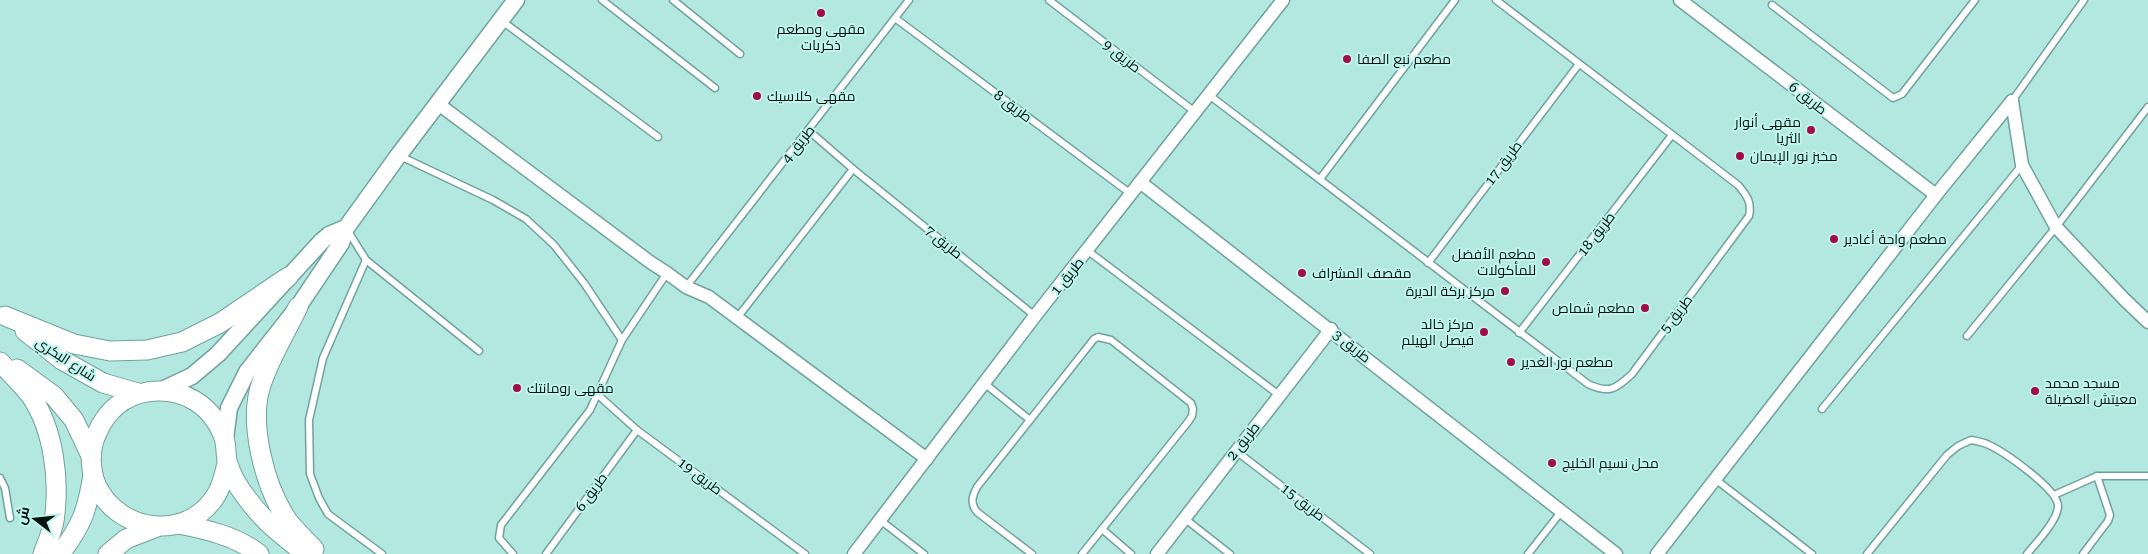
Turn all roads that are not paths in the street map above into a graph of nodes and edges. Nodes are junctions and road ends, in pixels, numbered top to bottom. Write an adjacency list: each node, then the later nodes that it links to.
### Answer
1 (516, 0): 14 (street)
2 (602, 0): 17 (lane)
3 (674, 0): 15 (lane)
4 (909, 0): 13 (lane, طريق 4)
5 (1049, 0): 22 (lane, طريق 9)
6 (1283, 0): 18 (street, طريق 1)
7 (1455, 0): 29 (lane)
8 (1496, 0): 16 (lane, طريق 5)
9 (1680, 0): 32 (street, طريق 6)
10 (1975, 0): 12 (lane)
11 (2084, 0): 19 (lane)
12 (1772, 5)
13 (895, 18): 23 (lane, طريق 4); 31 (lane, طريق 8)
14 (501, 20): 20 (street); 25 (lane)
15 (740, 54)
16 (1579, 64): 24 (lane, طريق 5); 37 (lane, طريق 17)
17 (714, 88)
18 (1209, 95): 22 (street, طريق 1); 29 (lane, طريق 5)
19 (2012, 101): 27 (street); 32 (street)
20 (437, 103): 26 (street); 38 (street)
21 (2148, 107): 33 (lane)
22 (1195, 112): 30 (street, طريق 1)
23 (808, 130): 28 (lane, طريق 7); 40 (lane, طريق 4)
24 (1672, 135): 47 (lane, طريق 18); 47 (lane, طريق 5)
25 (658, 138)
26 (398, 156): 34 (street); 49 (lane)
27 (2022, 164): 33 (street); 58 (lane)
28 (852, 169): 43 (lane, طريق 7); 44 (lane)
29 (1320, 179): 37 (lane, طريق 5)
30 (1140, 182): 31 (street, طريق 1); 46 (street, طريق 3)
31 (1131, 194): 35 (street, طريق 1)
32 (1936, 195): 69 (street)
33 (2056, 227): 45 (street); 48 (lane)
34 (346, 228): 36 (lane); 39 (street); 41 (street)
35 (1088, 250): 43 (street, طريق 1); 57 (lane)
36 (366, 260): 50 (lane); 84 (lane)
37 (1428, 263): 47 (lane, طريق 5)
38 (667, 272): 40 (street); 49 (lane)
39 (288, 277): 42 (main road); 54 (street)
40 (686, 287): 44 (street)
41 (298, 307): 61 (street); 83 (main road)
42 (2, 314): 55 (main road, شارع البكري)
43 (1035, 316): 53 (street, طريق 1)
44 (738, 318): 63 (street)
45 (2148, 322)
46 (1331, 330): 57 (street, طريق 2); 71 (street, طريق 3)
47 (1519, 333)
48 (1967, 336)
49 (622, 340): 56 (lane)
50 (479, 351)
51 (0, 356): 65 (main road)
52 (0, 362): 78 (main road)
53 (984, 383): 59 (lane); 63 (street, طريق 1)
54 (162, 390): 55 (main road); 61 (main road)
55 (138, 394): 65 (main road)
56 (598, 395): 60 (lane, طريق 19); 85 (lane)
57 (1279, 395): 62 (street, طريق 2)
58 (1822, 409)
59 (1030, 420): 77 (lane); 90 (lane)
60 (637, 430): 86 (lane, طريق 6); 87 (lane, طريق 19)
61 (225, 439): 64 (main road)
62 (1236, 451): 73 (street, طريق 2); 95 (lane, طريق 15)
63 (927, 459): 74 (street, طريق 1)
64 (227, 463): 75 (main road); 82 (main road)
65 (92, 465): 76 (main road); 79 (main road)
66 (2098, 476): 67 (lane); 70 (lane); 102 (lane)
67 (2148, 476)
68 (0, 478): 72 (lane)
69 (1715, 480): 98 (street); 99 (lane)
70 (2054, 496): 100 (lane); 101 (lane)
71 (1561, 512): 96 (lane); 97 (street, طريق 3)
72 (10, 518)
73 (1184, 518): 93 (street, طريق 2); 94 (lane)
74 (880, 520): 88 (street, طريق 1); 89 (lane)
75 (178, 524): 76 (main road); 81 (main road)
76 (157, 527): 80 (main road)
77 (1102, 529): 91 (lane); 92 (lane)
78 (43, 554)
79 (60, 554)
80 (108, 554)
81 (259, 554)
82 (306, 554)
83 (318, 554)
84 (382, 554)
85 (513, 554)
86 (546, 554)
87 (805, 554)
88 (854, 554)
89 (924, 554)
90 (1032, 554)
91 (1082, 554)
92 (1131, 554)
93 (1157, 554)
94 (1230, 554)
95 (1370, 554)
96 (1528, 554)
97 (1616, 554)
98 (1657, 554)
99 (1812, 554)
100 (1867, 554)
101 (2027, 554)
102 (2083, 554)

